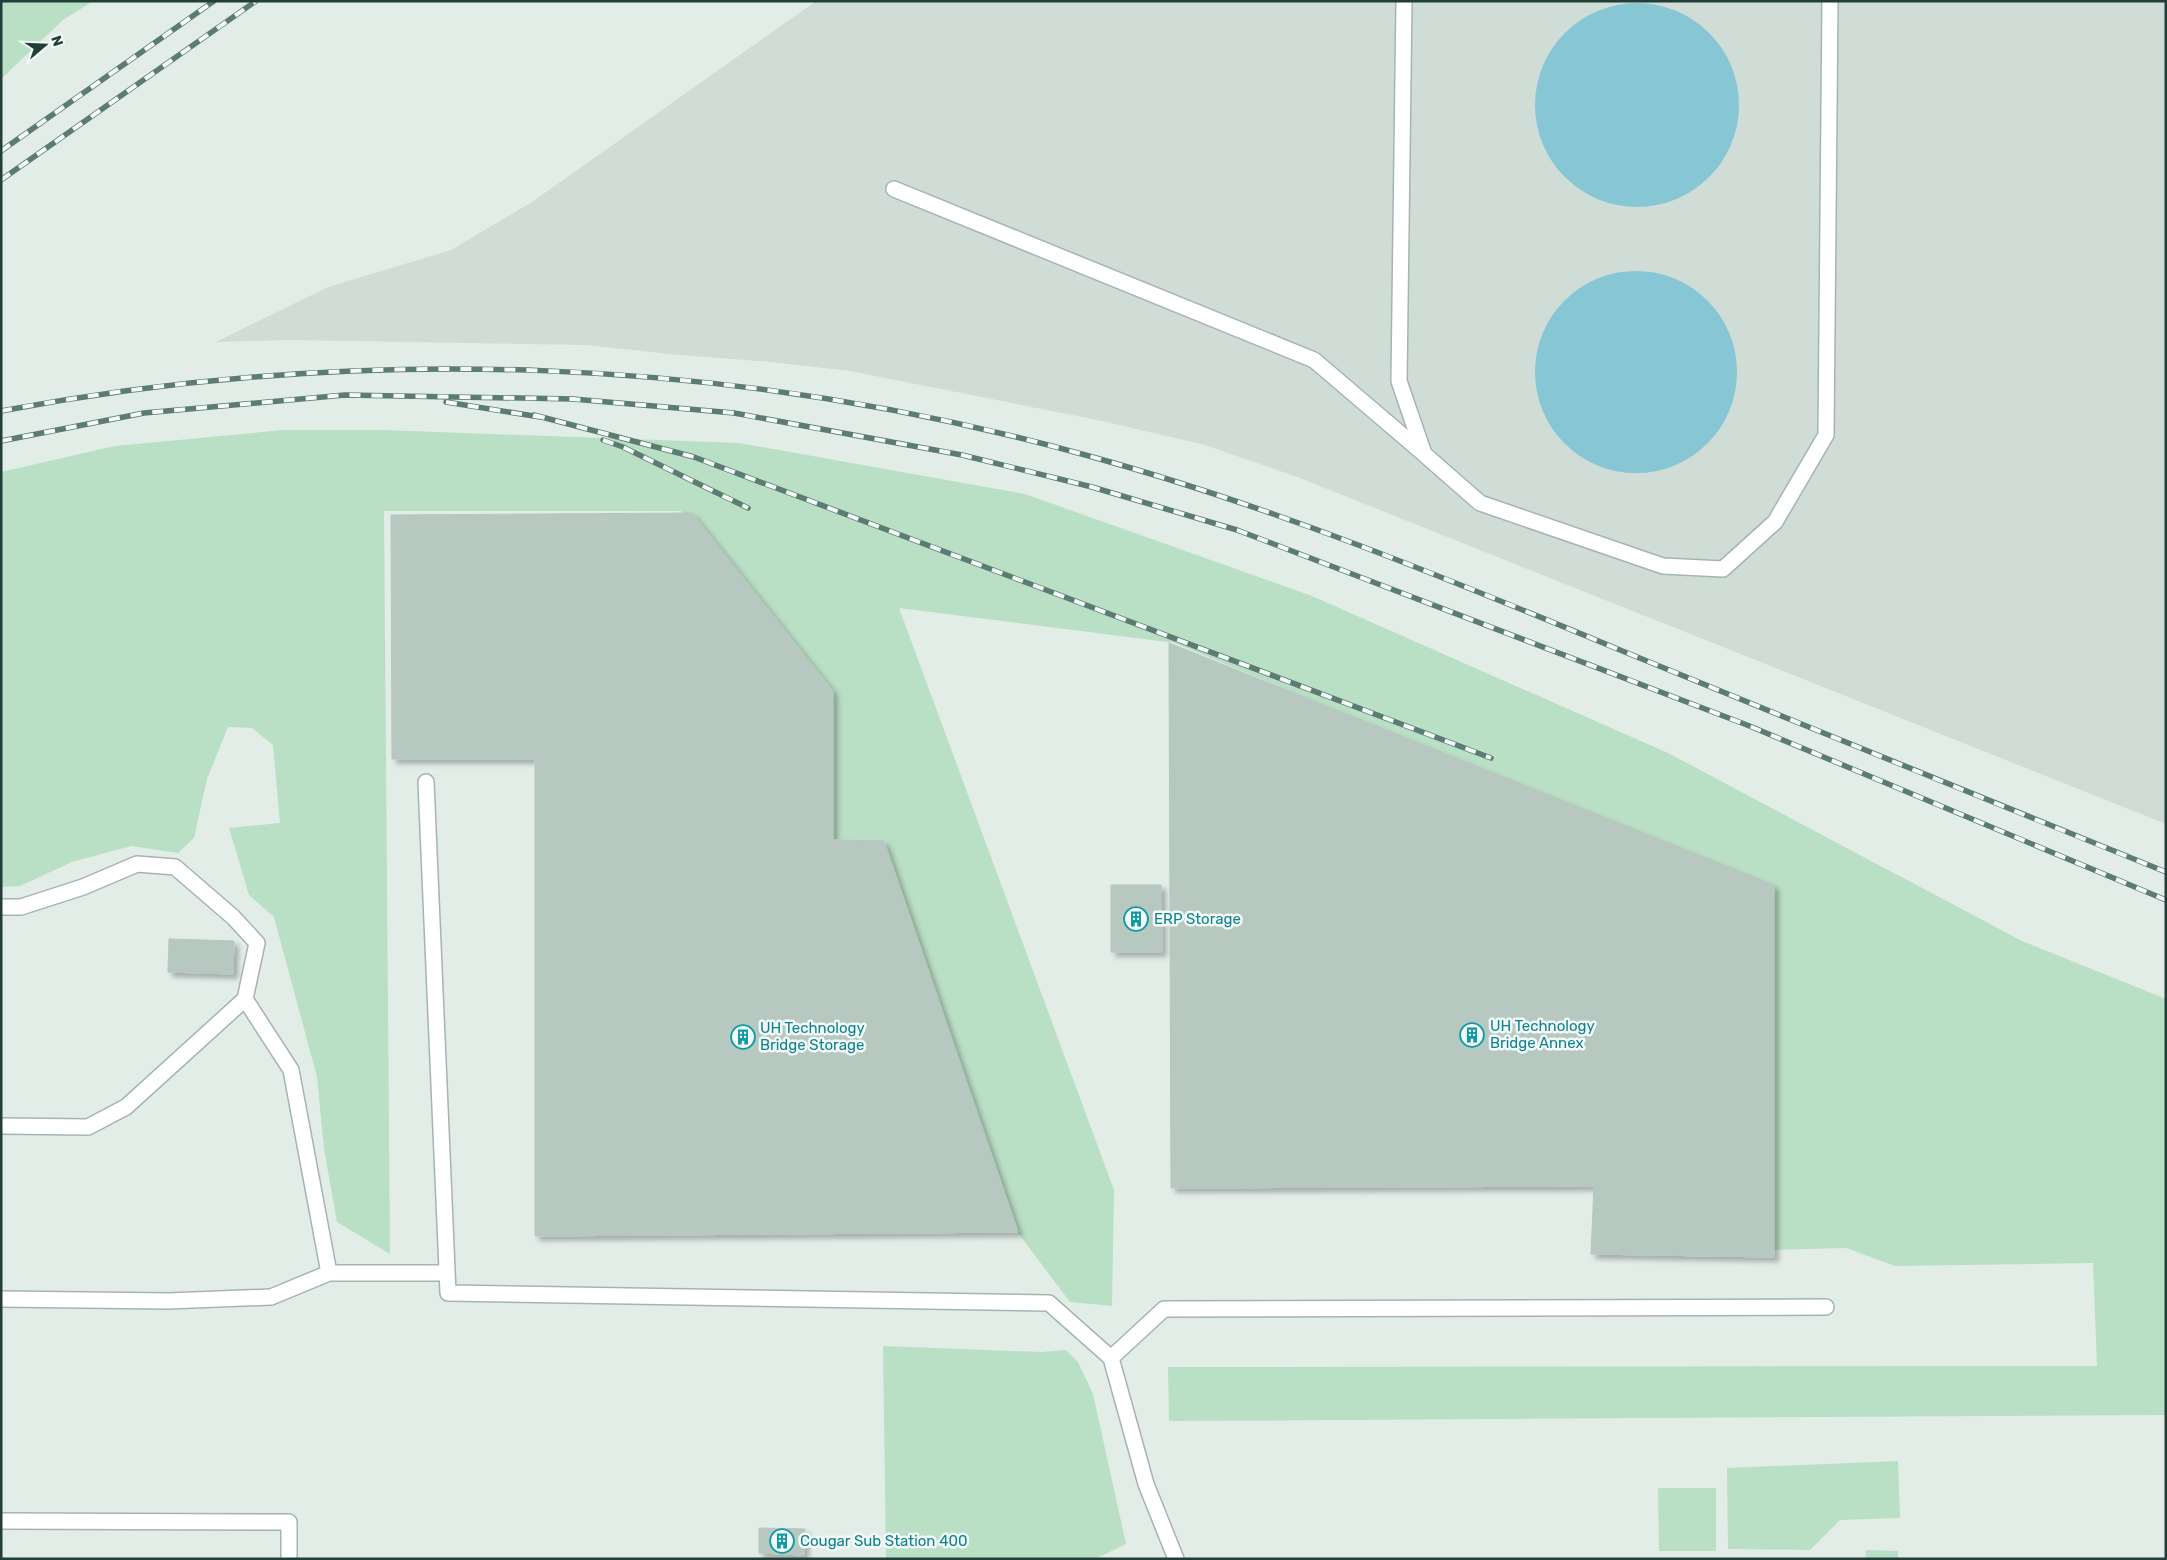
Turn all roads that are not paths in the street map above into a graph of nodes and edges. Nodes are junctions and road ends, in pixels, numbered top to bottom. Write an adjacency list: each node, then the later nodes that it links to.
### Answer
1 (1404, 1): 4 (lane)
2 (1830, 1): 4 (lane)
3 (894, 189): 4 (lane)
4 (1424, 454)
5 (426, 782): 9 (lane)
6 (1, 907): 7 (lane)
7 (245, 999): 8 (lane); 10 (lane)
8 (1, 1126)
9 (447, 1273): 10 (lane); 13 (lane)
10 (329, 1274): 11 (lane)
11 (1, 1299)
12 (1826, 1307): 13 (lane)
13 (1111, 1358): 16 (lane)
14 (1, 1521): 15 (lane)
15 (290, 1559)
16 (1176, 1559)

